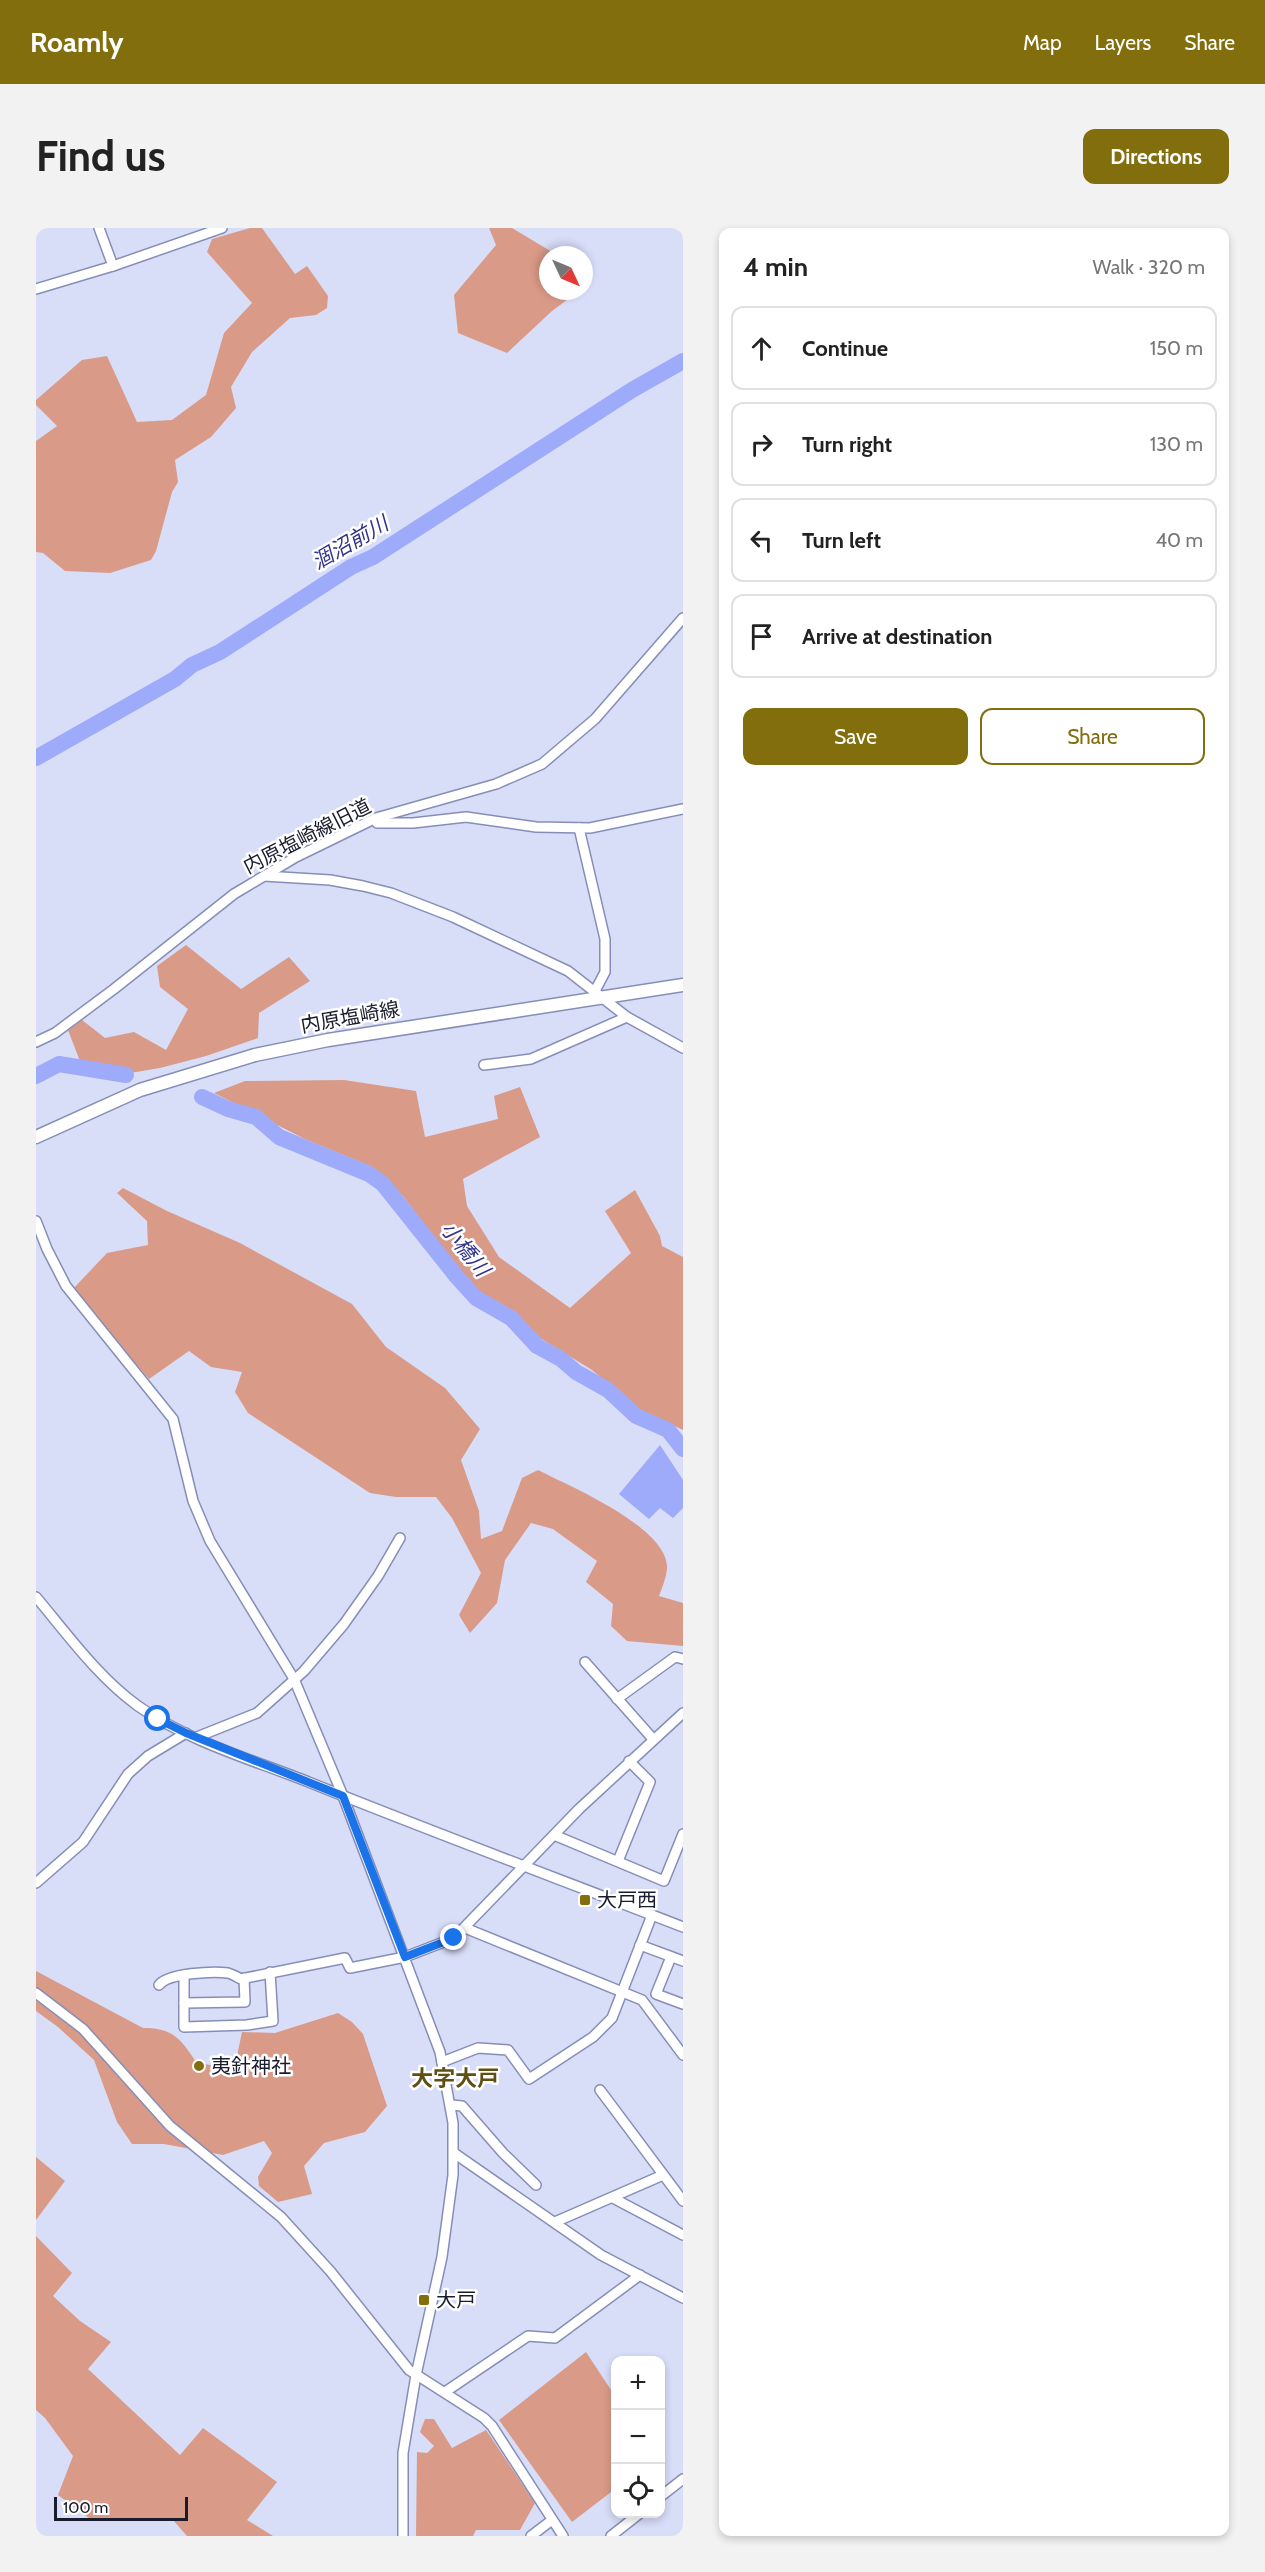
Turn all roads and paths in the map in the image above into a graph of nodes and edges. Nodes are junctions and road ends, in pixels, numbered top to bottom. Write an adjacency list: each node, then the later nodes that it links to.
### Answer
1 (99, 228): 3 (street)
2 (222, 228): 3 (street)
3 (112, 266): 4 (street)
4 (36, 289)
5 (683, 618): 7 (street, 内原塩崎線旧道)
6 (683, 809): 8 (street)
7 (360, 826): 8 (street); 9 (street, 内原塩崎線旧道)
8 (579, 828): 11 (street)
9 (264, 876): 11 (street); 13 (street, 内原塩崎線旧道)
10 (683, 985): 11 (main road, 内原塩崎線)
11 (600, 994): 12 (street); 16 (main road, 内原塩崎線)
12 (627, 1017): 14 (street); 15 (street)
13 (36, 1042)
14 (683, 1048)
15 (484, 1065)
16 (36, 1137)
17 (36, 1221): 22 (street)
18 (400, 1538): 22 (street)
19 (36, 1597): 25 (street)
20 (683, 1659): 23 (street)
21 (585, 1662): 23 (street)
22 (294, 1679): 26 (street); 29 (street)
23 (617, 1699): 27 (street)
24 (683, 1713): 27 (street)
25 (186, 1733): 26 (street); 34 (street)
26 (197, 1737): 29 (street)
27 (653, 1739): 28 (street)
28 (630, 1761): 31 (street); 32 (street)
29 (343, 1796): 33 (street); 40 (street)
30 (683, 1834): 32 (street)
31 (554, 1835): 32 (street); 33 (street)
32 (618, 1861)
33 (523, 1866): 35 (street); 37 (street)
34 (38, 1878)
35 (652, 1915): 36 (street); 38 (street)
36 (683, 1927)
37 (465, 1928): 40 (street); 46 (street)
38 (640, 1945): 39 (street); 46 (street)
39 (670, 1956): 41 (street); 49 (street)
40 (405, 1957): 42 (street); 51 (street)
41 (683, 1961)
42 (270, 1972): 44 (street); 48 (street)
43 (184, 1975): 44 (street); 45 (street); 48 (street)
44 (244, 1978): 48 (street)
45 (159, 1985)
46 (622, 1992): 50 (street); 51 (street)
47 (36, 1993): 63 (street)
48 (184, 2003)
49 (683, 2004)
50 (683, 2055)
51 (442, 2062): 53 (street)
52 (600, 2091): 55 (street)
53 (451, 2105): 54 (street); 56 (street)
54 (454, 2153): 59 (street); 63 (street)
55 (663, 2175): 57 (street); 58 (street)
56 (536, 2185)
57 (614, 2198): 59 (street); 60 (street)
58 (683, 2201)
59 (555, 2222): 61 (street)
60 (683, 2235)
61 (640, 2276): 62 (street); 64 (street)
62 (683, 2298)
63 (416, 2375): 64 (street); 69 (street)
64 (445, 2392): 68 (street)
65 (683, 2479): 66 (street)
66 (665, 2493)
67 (634, 2518): 72 (street)
68 (552, 2520): 70 (street); 71 (street)
69 (403, 2536)
70 (531, 2536)
71 (563, 2536)
72 (611, 2536)

